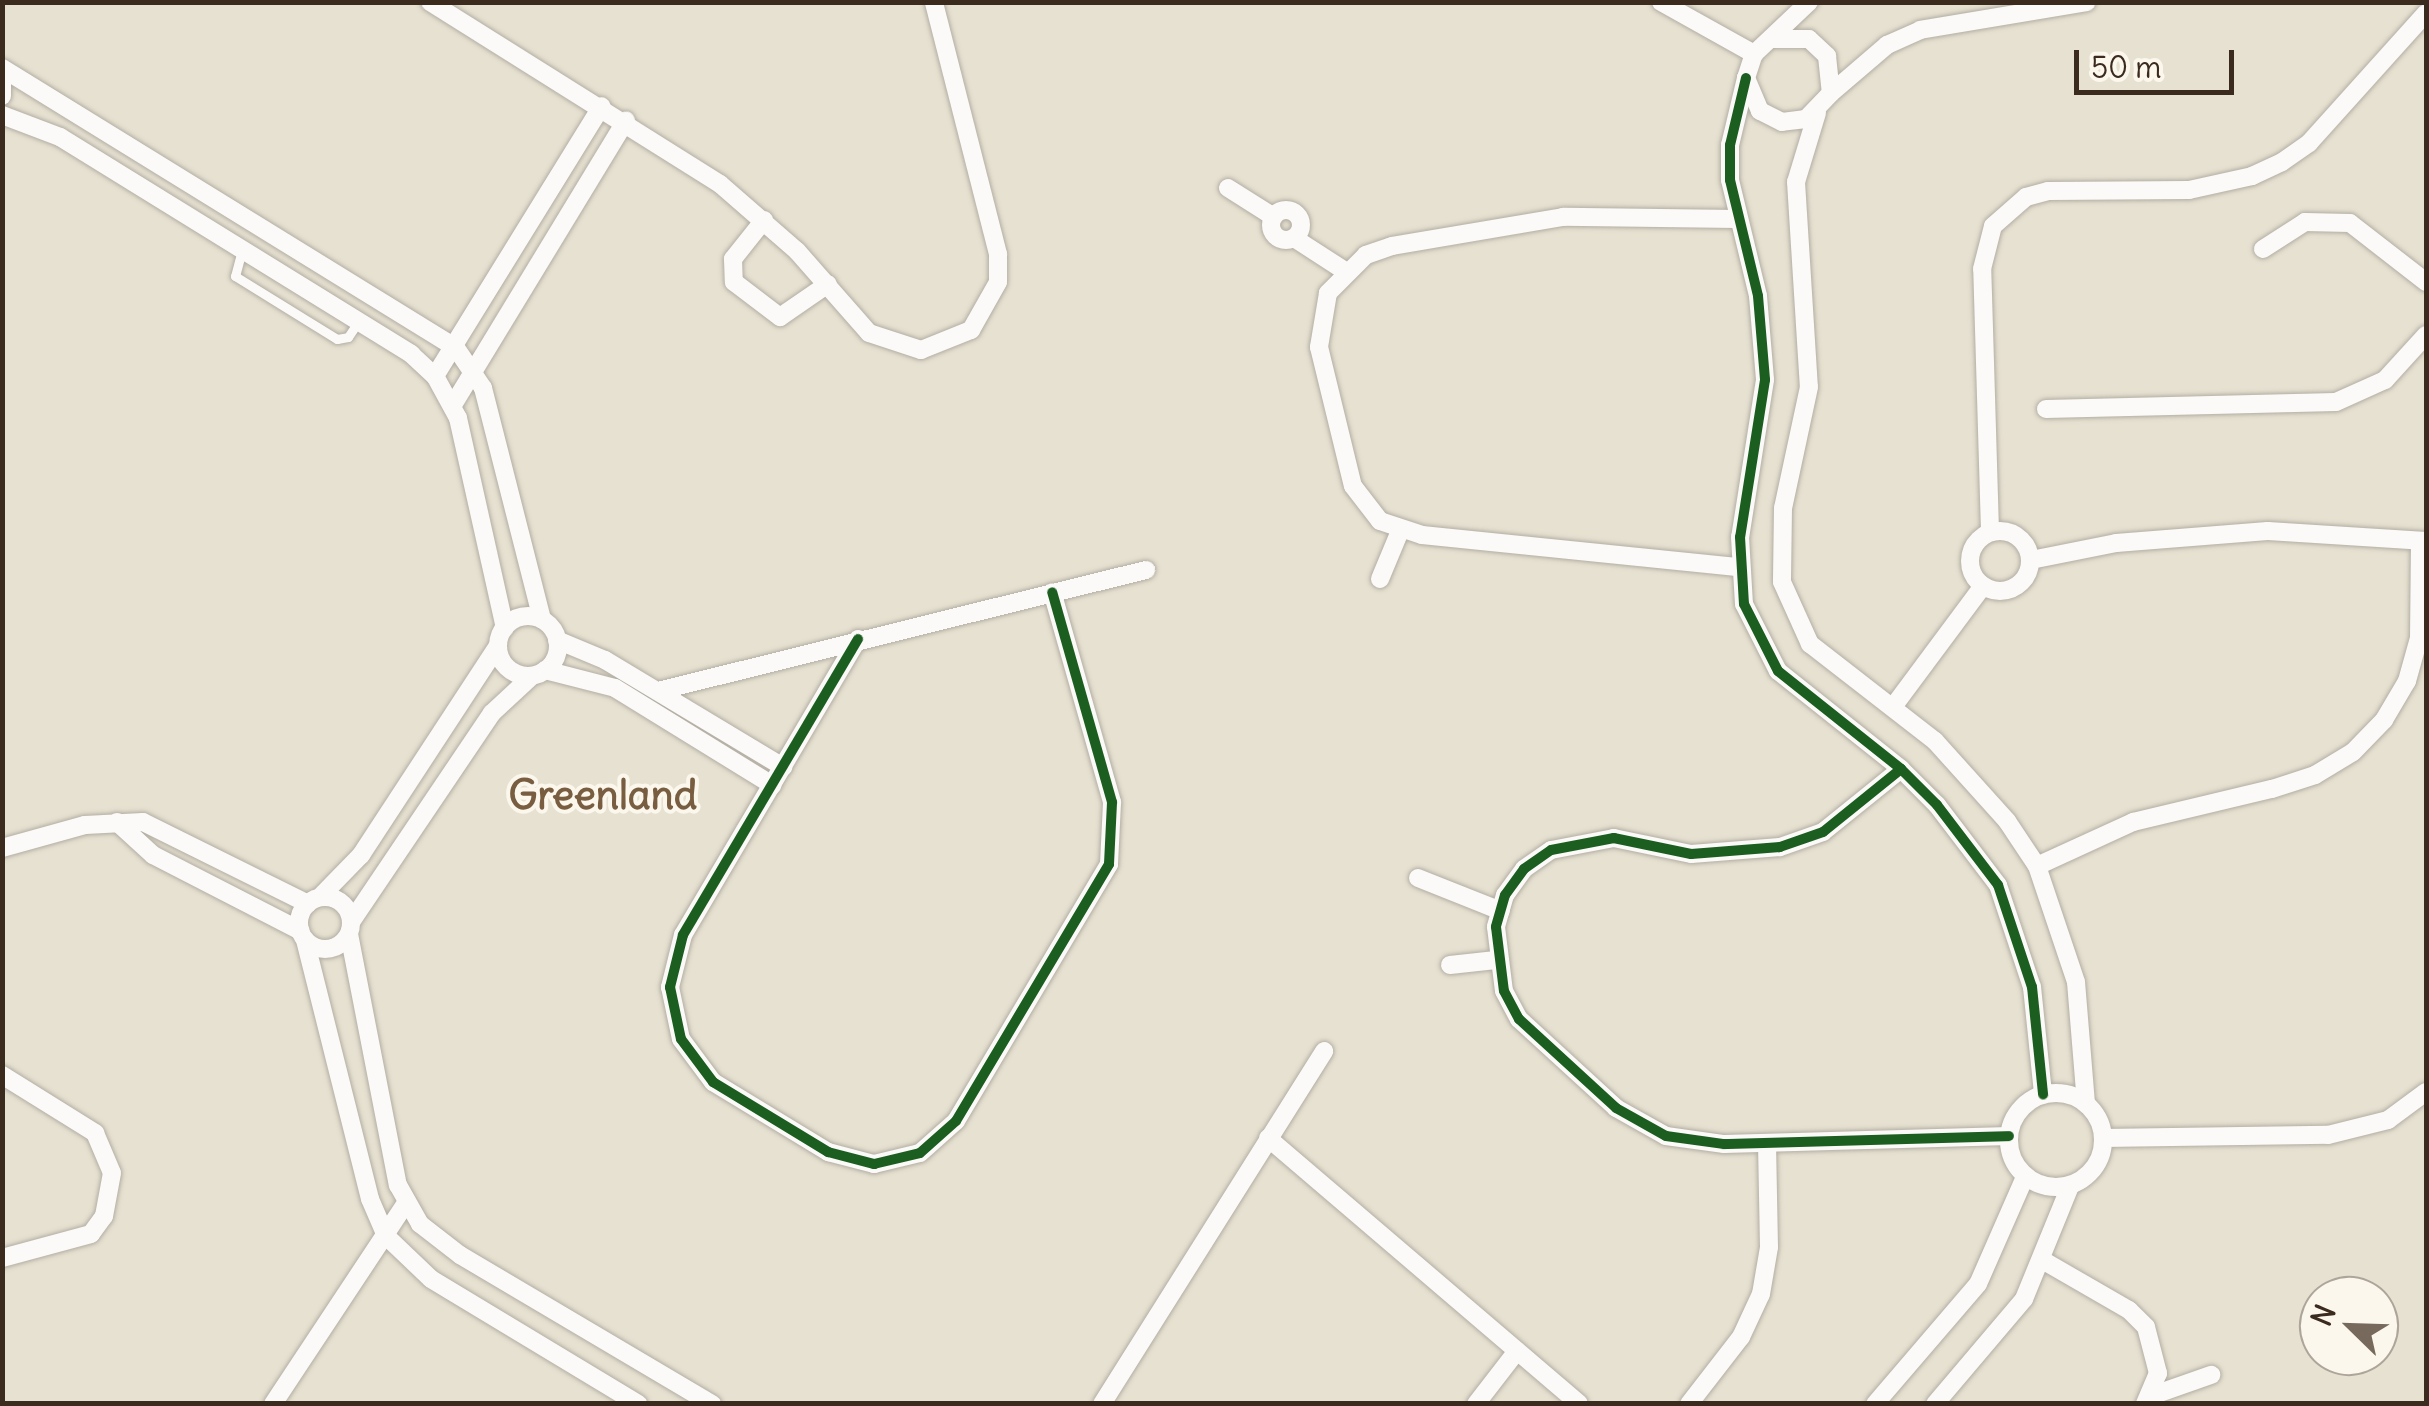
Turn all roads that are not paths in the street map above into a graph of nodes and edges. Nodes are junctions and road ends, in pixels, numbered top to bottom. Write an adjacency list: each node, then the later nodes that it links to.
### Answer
1 (430, 2): 13 (street)
2 (934, 2): 23 (street)
3 (1661, 2): 8 (street)
4 (1809, 2): 7 (street)
5 (2087, 2): 11 (street)
6 (2426, 13): 31 (street)
7 (1771, 39): 8 (street); 11 (street)
8 (1754, 54): 10 (street)
9 (2, 70): 12 (street); 25 (street)
10 (1746, 78): 14 (street); 18 (street)
11 (1831, 93): 14 (street)
12 (2, 96)
13 (602, 106): 16 (street); 25 (street)
14 (1817, 113): 46 (street)
15 (2, 115): 27 (street)
16 (626, 121): 19 (street); 26 (street)
17 (1228, 188): 21 (street)
18 (1737, 219): 21 (street); 34 (street)
19 (764, 220): 23 (street); 23 (street)
20 (2262, 249): 22 (street)
21 (1344, 271): 30 (street)
22 (2426, 282)
23 (828, 284)
24 (2426, 335): 29 (street)
25 (456, 348): 26 (street); 27 (street)
26 (477, 375): 28 (street); 39 (street)
27 (435, 376): 28 (street)
28 (453, 405): 40 (street)
29 (2046, 409)
30 (1400, 531): 34 (street); 36 (street)
31 (1990, 531): 33 (street); 37 (street)
32 (2423, 541): 33 (street); 52 (street)
33 (2030, 560): 37 (street)
34 (1739, 567): 48 (street)
35 (1146, 570): 38 (street)
36 (1380, 578)
37 (1983, 586): 46 (street)
38 (1052, 592): 41 (street); 49 (street)
39 (542, 620): 40 (street); 42 (street)
40 (505, 628): 43 (street)
41 (858, 639): 45 (street); 47 (street)
42 (557, 640): 44 (street); 45 (street)
43 (498, 646): 44 (street); 54 (street)
44 (539, 673): 49 (street); 56 (street)
45 (658, 691): 47 (street)
46 (1893, 707): 52 (street)
47 (783, 767): 49 (street)
48 (1901, 769): 55 (street); 63 (street)
49 (772, 786)
50 (117, 822): 51 (street); 54 (street); 57 (street)
51 (2, 848)
52 (2036, 866): 64 (street)
53 (1418, 878): 55 (street)
54 (314, 900): 56 (street); 57 (street)
55 (1501, 912): 58 (street)
56 (350, 928): 57 (street); 71 (street)
57 (303, 936): 72 (street)
58 (1496, 960): 59 (street); 68 (street)
59 (1450, 965)
60 (1324, 1051): 66 (street)
61 (2, 1075): 73 (street)
62 (2426, 1092): 67 (street)
63 (2043, 1094): 64 (street); 65 (street)
64 (2086, 1104): 67 (street)
65 (2009, 1136): 68 (street); 69 (street)
66 (1268, 1138): 75 (street); 81 (street)
67 (2104, 1138): 70 (street)
68 (1768, 1143): 84 (street)
69 (2026, 1177): 70 (street); 85 (street)
70 (2070, 1186): 74 (street)
71 (406, 1202): 72 (street); 80 (street)
72 (386, 1236): 78 (street); 79 (street)
73 (2, 1258)
74 (2044, 1261): 77 (street); 86 (street)
75 (1517, 1351): 82 (street); 83 (street)
76 (2211, 1375): 77 (street)
77 (2148, 1400)
78 (273, 1404)
79 (638, 1404)
80 (712, 1404)
81 (1102, 1404)
82 (1476, 1404)
83 (1579, 1404)
84 (1689, 1404)
85 (1876, 1404)
86 (1936, 1404)

